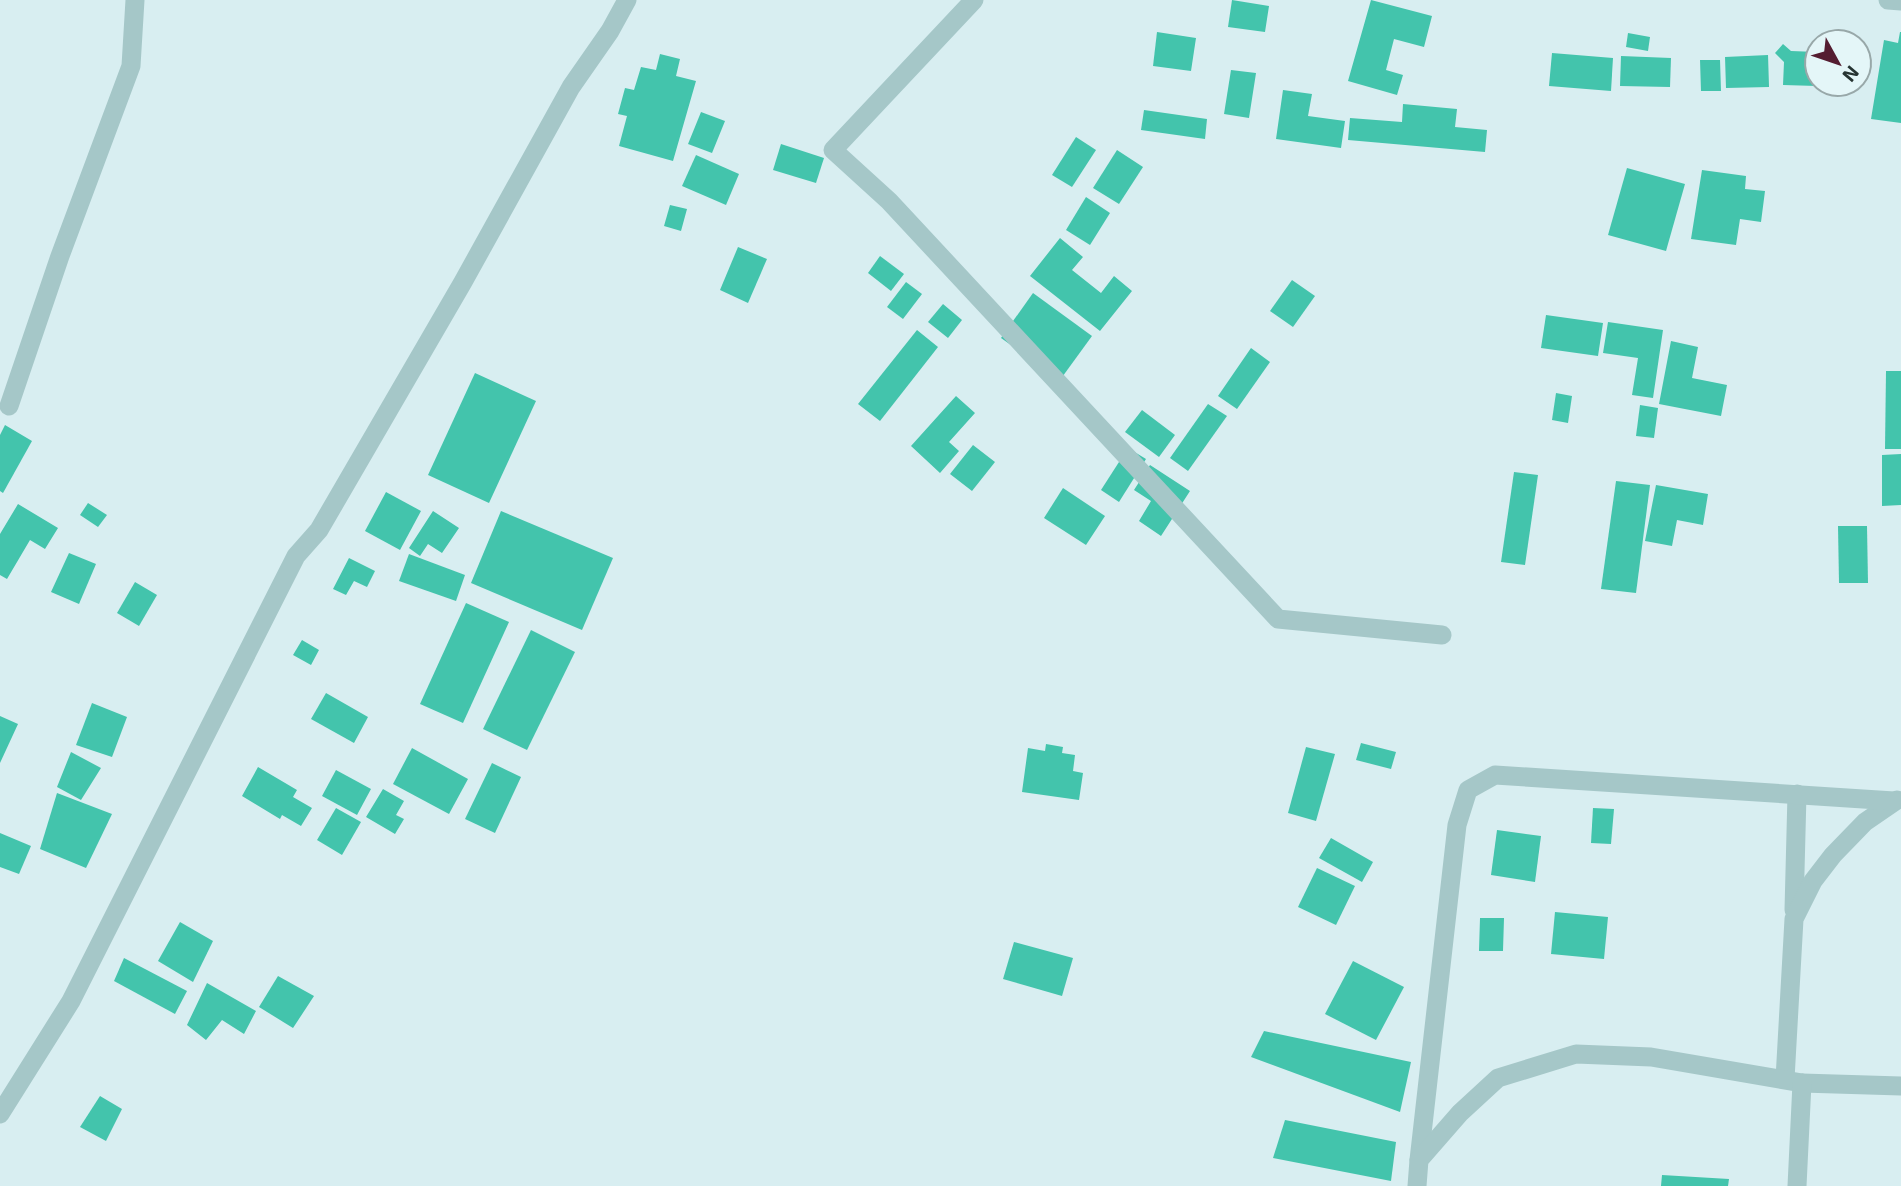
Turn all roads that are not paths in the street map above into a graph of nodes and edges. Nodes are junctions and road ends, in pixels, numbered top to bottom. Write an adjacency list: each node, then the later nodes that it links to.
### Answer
1 (135, 0): 6 (street)
2 (626, 0): 13 (street)
3 (974, 0): 7 (street)
4 (1888, 0): 5 (street)
5 (1901, 1)
6 (9, 406)
7 (1442, 635)
8 (1797, 794): 9 (street); 10 (street); 14 (street)
9 (1898, 800): 10 (street)
10 (1794, 919): 11 (street)
11 (1793, 1081): 12 (street); 14 (street); 16 (street)
12 (1901, 1086)
13 (0, 1114)
14 (1419, 1160): 15 (street)
15 (1417, 1186)
16 (1797, 1186)

